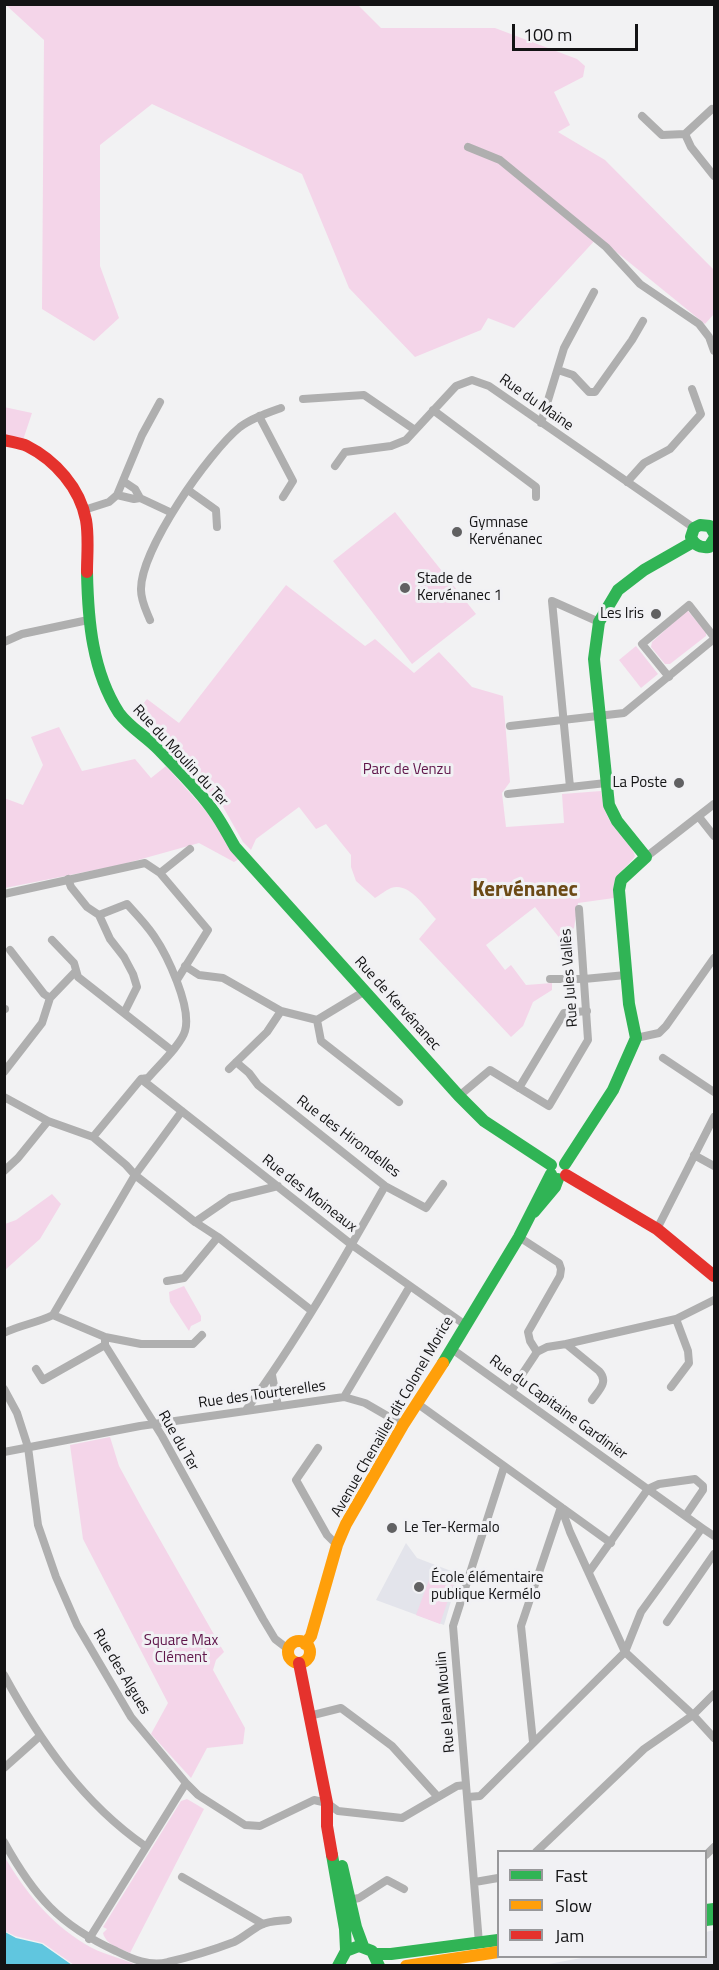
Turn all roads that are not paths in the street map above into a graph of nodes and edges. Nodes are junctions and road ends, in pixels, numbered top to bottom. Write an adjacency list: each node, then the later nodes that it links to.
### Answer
1 (712, 108): 3 (street)
2 (642, 116): 3 (street)
3 (685, 134): 5 (street)
4 (468, 147): 8 (street)
5 (714, 176)
6 (594, 292): 9 (street)
7 (643, 321): 9 (street)
8 (714, 351)
9 (558, 370): 16 (street)
10 (692, 389): 21 (street)
11 (303, 399): 17 (street)
12 (160, 402): 20 (street)
13 (281, 408): 15 (street)
14 (433, 410): 16 (street, Rue du Maine); 17 (street, Rue du Maine); 24 (street)
15 (259, 416): 22 (street); 26 (street)
16 (541, 423): 21 (street, Rue du Maine)
17 (415, 430): 19 (street, Rue du Maine)
18 (4, 440): 27 (street, Rue du Moulin du Ter)
19 (335, 466)
20 (123, 481): 23 (street); 25 (street)
21 (627, 482): 30 (street, Rue du Maine)
22 (188, 490): 28 (street); 29 (street)
23 (117, 495): 25 (street); 27 (street)
24 (536, 497)
25 (140, 498): 28 (street)
26 (283, 498)
27 (84, 510): 33 (street, Rue du Moulin du Ter)
28 (172, 513): 34 (street)
29 (217, 527)
30 (694, 528): 31 (street); 32 (street)
31 (713, 535): 32 (street)
32 (693, 542): 35 (street)
33 (88, 620): 37 (street); 48 (street, Rue du Moulin du Ter)
34 (150, 620)
35 (599, 622): 39 (street); 40 (street)
36 (714, 638): 38 (street); 38 (street)
37 (4, 642)
38 (669, 677): 39 (street)
39 (599, 715): 40 (street); 42 (street)
40 (563, 721): 41 (street); 43 (street)
41 (510, 726)
42 (606, 783): 43 (street); 50 (street)
43 (570, 787): 44 (street)
44 (508, 794)
45 (714, 804): 46 (street)
46 (699, 816): 47 (street); 50 (street)
47 (714, 836)
48 (235, 847): 65 (street, Rue de Kervénanec)
49 (190, 849): 51 (street)
50 (646, 857): 61 (street)
51 (160, 873): 52 (street); 59 (street)
52 (69, 879): 53 (street); 55 (street)
53 (4, 894)
54 (579, 909): 63 (street, Rue Jules Vallès)
55 (99, 915): 64 (street); 69 (street)
56 (52, 940): 60 (street)
57 (10, 950): 66 (street)
58 (714, 958): 71 (street)
59 (185, 966): 64 (street); 67 (street)
60 (76, 971): 66 (street); 69 (street)
61 (626, 975): 63 (street); 71 (street)
62 (550, 979): 63 (street)
63 (584, 979): 68 (street, Rue Jules Vallès)
64 (177, 980): 72 (street)
65 (365, 991): 70 (street); 80 (street, Rue de Kervénanec)
66 (50, 998): 76 (street)
67 (281, 1011): 70 (street); 74 (street)
68 (587, 1011): 78 (street); 78 (street, Rue Jules Vallès)
69 (124, 1013): 72 (street)
70 (317, 1020): 82 (street)
71 (636, 1038): 90 (street, Avenue Chenailler dit Colonel Morice)
72 (171, 1050): 77 (street)
73 (663, 1058): 79 (street)
74 (236, 1062): 75 (street); 94 (street, Rue des Hirondelles)
75 (229, 1069)
76 (4, 1072)
77 (141, 1079): 83 (street, Rue des Moineaux); 86 (street)
78 (519, 1088): 80 (street, Rue Jules Vallès)
79 (714, 1092)
80 (459, 1096): 90 (street, Rue de Kervénanec)
81 (4, 1097): 85 (street)
82 (399, 1102)
83 (182, 1112): 91 (street); 93 (street, Rue des Moineaux)
84 (714, 1117): 87 (street)
85 (48, 1121): 86 (street); 89 (street)
86 (93, 1137): 91 (street)
87 (694, 1155): 88 (street); 96 (street)
88 (714, 1166)
89 (4, 1171)
90 (558, 1171): 96 (street, Rue de Kervénanec); 98 (street, Avenue Chenailler dit Colonel Morice)
91 (135, 1175): 95 (street); 105 (street)
92 (444, 1184): 94 (street, Rue des Hirondelles)
93 (278, 1186): 95 (street); 99 (street, Rue des Moineaux)
94 (385, 1186): 99 (street)
95 (195, 1222): 97 (street)
96 (657, 1229): 100 (street, Rue de Kervénanec)
97 (218, 1237): 101 (street); 104 (street)
98 (519, 1237): 107 (street, Avenue Chenailler dit Colonel Morice); 113 (street)
99 (352, 1245): 102 (street, Rue des Moineaux); 104 (street)
100 (714, 1276)
101 (167, 1281)
102 (410, 1286): 107 (street, Rue des Moineaux); 119 (street)
103 (714, 1300): 106 (street)
104 (312, 1311): 115 (street)
105 (53, 1315): 108 (street); 110 (street)
106 (676, 1319): 111 (street); 116 (street)
107 (464, 1324): 112 (street, Avenue Chenailler dit Colonel Morice)
108 (4, 1334)
109 (202, 1335): 110 (street)
110 (105, 1341): 114 (street); 124 (street, Rue du Ter)
111 (566, 1344): 113 (street); 120 (street)
112 (452, 1348): 118 (street, Rue du Capitaine Gardinier); 121 (street, Avenue Chenailler dit Colonel Morice)
113 (537, 1352): 118 (street)
114 (36, 1369)
115 (272, 1375): 122 (street); 123 (street)
116 (671, 1387)
117 (4, 1389): 126 (street, Rue des Algues)
118 (511, 1391): 130 (street, Rue du Capitaine Gardinier)
119 (344, 1396): 122 (street, Rue des Tourterelles); 125 (street, Rue des Tourterelles)
120 (592, 1400)
121 (418, 1404): 125 (street, Avenue Chenailler dit Colonel Morice); 129 (street)
122 (278, 1406): 123 (street, Rue des Tourterelles)
123 (246, 1410): 124 (street, Rue des Tourterelles)
124 (154, 1424): 126 (street, Rue des Tourterelles); 141 (street, Rue du Ter)
125 (403, 1425): 136 (street, Avenue Chenailler dit Colonel Morice)
126 (28, 1447): 128 (street, Rue des Tourterelles); 152 (street, Rue des Algues)
127 (318, 1448): 136 (street)
128 (4, 1452)
129 (504, 1467): 131 (street); 153 (street, Rue Jean Moulin)
130 (648, 1489): 132 (street, Rue du Capitaine Gardinier); 132 (street); 135 (street)
131 (561, 1507): 135 (street); 138 (street); 150 (street)
132 (686, 1515): 133 (street, Rue du Capitaine Gardinier)
133 (702, 1528): 134 (street, Rue du Capitaine Gardinier); 142 (street)
134 (714, 1536)
135 (611, 1543): 138 (street)
136 (338, 1545): 140 (street, Avenue Chenailler dit Colonel Morice)
137 (714, 1554): 139 (street)
138 (589, 1572): 142 (street)
139 (667, 1622)
140 (305, 1644): 141 (street); 143 (street, Avenue Chenailler dit Colonel Morice)
141 (288, 1649): 143 (street, Avenue Chenailler dit Colonel Morice)
142 (625, 1652): 146 (street); 150 (street)
143 (299, 1663): 147 (street, Avenue Chenailler dit Colonel Morice)
144 (4, 1675): 148 (street)
145 (714, 1694): 146 (street)
146 (693, 1715): 149 (street); 159 (street)
147 (309, 1716): 154 (street); 156 (street, Avenue Chenailler dit Colonel Morice)
148 (40, 1736): 151 (street); 158 (street)
149 (714, 1738)
150 (533, 1742): 155 (street)
151 (4, 1768)
152 (186, 1783): 156 (street, Rue des Algues); 158 (street)
153 (466, 1785): 154 (street); 155 (street, Rue Jean Moulin)
154 (438, 1797): 156 (street)
155 (468, 1797): 162 (street, Rue Jean Moulin)
156 (327, 1805): 164 (street, Avenue Chenailler dit Colonel Morice); 171 (street, Avenue Chenailler dit Colonel Morice)
157 (4, 1842): 167 (street)
158 (145, 1846): 167 (street)
159 (537, 1850)
160 (182, 1877): 166 (street)
161 (497, 1878): 162 (street)
162 (475, 1882): 169 (street, Rue Jean Moulin)
163 (404, 1889): 164 (street)
164 (349, 1900): 170 (street, Avenue Chenailler dit Colonel Morice)
165 (288, 1920): 166 (street)
166 (263, 1924): 167 (street)
167 (89, 1939)
168 (497, 1940): 169 (street)
169 (480, 1943): 173 (street)
170 (363, 1946): 171 (street); 173 (street)
171 (346, 1950): 174 (street)
172 (497, 1952): 175 (street)
173 (377, 1960)
174 (338, 1965)
175 (406, 1965)

